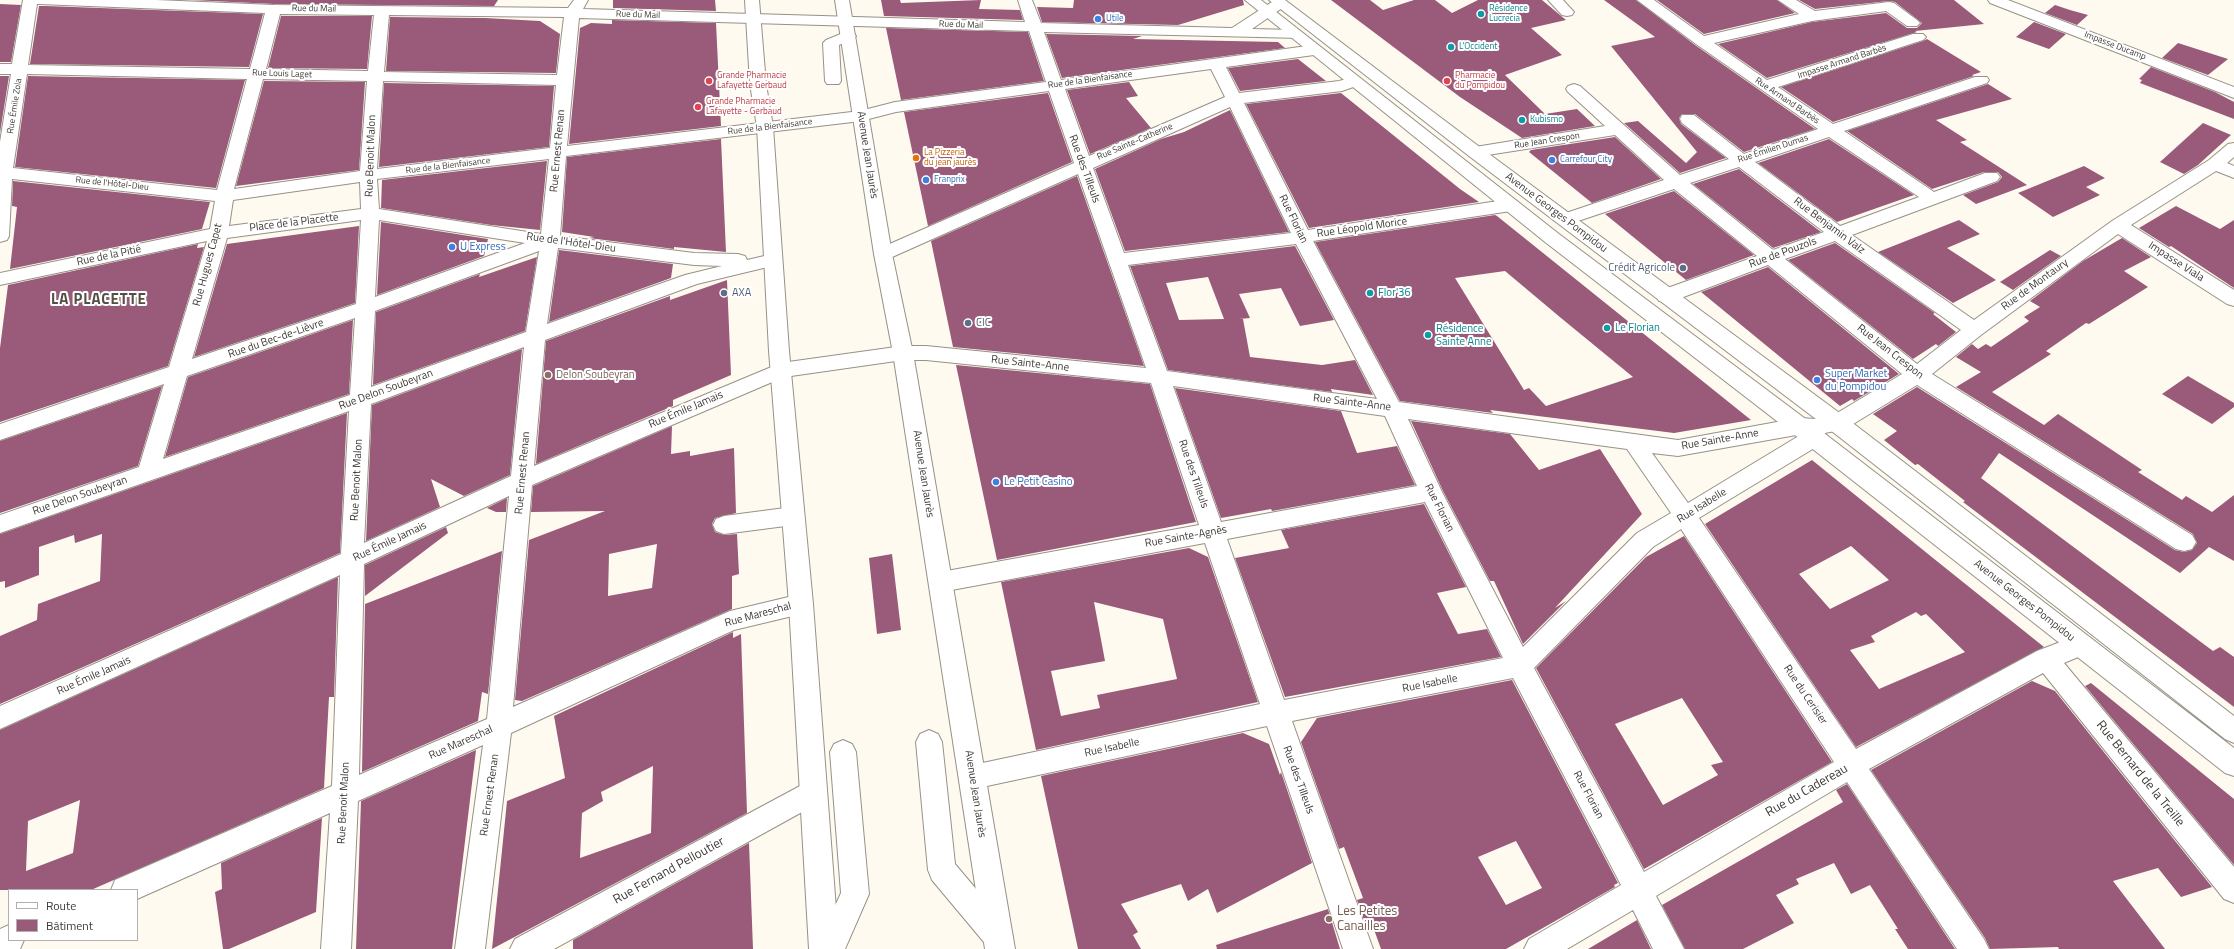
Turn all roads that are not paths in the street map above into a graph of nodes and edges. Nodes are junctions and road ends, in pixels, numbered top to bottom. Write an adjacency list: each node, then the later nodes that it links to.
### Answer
1 (30, 0): 27 (street, Rue Émile Zola)
2 (39, 0): 10 (street, Rue du Mail)
3 (842, 0): 19 (street, Avenue Jean Jaurès)
4 (1025, 0): 18 (street, Rue des Tilleuls)
5 (1252, 0): 11 (street, Avenue Georges Pompidou)
6 (1555, 0): 16 (street)
7 (1644, 0): 23 (street, Rue Armand Barbès)
8 (1785, 0): 17 (street)
9 (1996, 0): 37 (street, Impasse Ducamp)
10 (102, 1): 13 (street, Rue du Mail)
11 (1274, 5): 21 (street); 22 (street, Avenue Georges Pompidou); 46 (street, Avenue Georges Pompidou)
12 (577, 6): 14 (street, Rue du Mail); 15 (street, Rue du Mail); 30 (street, Rue Ernest Renan)
13 (274, 9): 14 (street, Rue du Mail); 28 (street, Rue Hugues Capet)
14 (382, 11): 29 (street, Rue Benoit Malon)
15 (758, 12): 19 (street, Rue du Mail); 20 (street); 41 (street)
16 (1567, 12)
17 (1812, 16): 23 (street); 35 (street, Impasse Armand Barbès)
18 (1034, 27): 19 (street, Rue du Mail); 21 (street, Rue du Mail); 34 (street, Rue des Tilleuls)
19 (847, 28): 32 (street); 39 (street, Avenue Jean Jaurès)
20 (779, 32)
21 (1236, 33): 22 (street, Rue du Mail)
22 (1296, 35): 24 (street, Avenue Georges Pompidou)
23 (1701, 41): 35 (street, Rue Armand Barbès)
24 (1314, 50): 25 (street, Rue de la Bienfaisance); 33 (street, Avenue Georges Pompidou)
25 (1216, 63): 34 (street, Rue de la Bienfaisance); 38 (street, Rue Florian)
26 (0, 69): 27 (street, Rue Louis Laget)
27 (20, 69): 28 (street, Rue Louis Laget); 50 (street, Rue Émile Zola)
28 (256, 73): 29 (street, Rue Louis Laget); 55 (street, Rue Hugues Capet)
29 (375, 77): 30 (street, Rue Louis Laget); 52 (street, Rue Benoit Malon)
30 (564, 80): 45 (street, Rue Ernest Renan)
31 (1981, 80): 43 (street, Rue Émilien Dumas)
32 (833, 81)
33 (1353, 82): 38 (street, Rue Sainte-Catherine); 57 (street, Avenue Georges Pompidou)
34 (1055, 85): 39 (street, Rue de la Bienfaisance); 49 (street, Rue des Tilleuls)
35 (1765, 86): 43 (street, Rue Armand Barbès)
36 (1574, 89): 42 (street, Rue Jean Crespon)
37 (2234, 93)
38 (1234, 99): 49 (street, Rue Sainte-Catherine); 65 (street, Rue Florian)
39 (861, 116): 41 (street, Rue de la Bienfaisance); 67 (street, Avenue Jean Jaurès)
40 (1688, 119): 47 (street, Rue Benjamin Valz)
41 (765, 127): 45 (street, Rue de la Bienfaisance); 69 (street)
42 (1619, 129): 46 (street, Rue Jean Crespon); 54 (street, Rue Jean Crespon)
43 (1831, 131): 47 (street, Rue Émilien Dumas); 56 (street, Rue Armand Barbès)
44 (2234, 148): 48 (street, Rue de Montaury)
45 (559, 152): 52 (street, Rue de la Bienfaisance); 66 (street, Rue Ernest Renan)
46 (1474, 152): 60 (street, Avenue Georges Pompidou)
47 (1741, 160): 54 (street, Rue Émilien Dumas); 63 (street, Rue Benjamin Valz)
48 (2215, 164): 51 (street); 61 (street, Rue de Montaury)
49 (1082, 165): 67 (street, Rue Sainte-Catherine); 70 (street, Rue des Tilleuls)
50 (2, 172): 55 (street, Rue de l'Hôtel-Dieu); 59 (street, Rue Émile Zola)
51 (2234, 173)
52 (368, 175): 55 (street, Rue de la Bienfaisance); 58 (street, Rue Benoit Malon)
53 (1990, 177): 56 (street, Rue de Pouzols)
54 (1677, 182): 60 (street, Rue Émilien Dumas); 68 (street, Rue Jean Crespon)
55 (224, 196): 62 (street, Rue Hugues Capet)
56 (1932, 198): 63 (street, Rue de Pouzols)
57 (1511, 205): 65 (street, Rue Léopold Morice); 85 (street, Avenue Georges Pompidou)
58 (370, 213): 62 (street, Place de la Placette); 66 (street, Rue de l'Hôtel-Dieu); 75 (street, Rue Benoit Malon)
59 (1, 216): 64 (street, Rue Émile Zola)
60 (1566, 219): 73 (street, Avenue Georges Pompidou)
61 (2118, 225): 74 (street, Impasse Viala); 76 (street, Rue de Montaury)
62 (219, 233): 72 (street, Rue de la Pitié); 80 (street, Rue Hugues Capet)
63 (1837, 233): 68 (street, Rue de Pouzols); 76 (street, Rue Benjamin Valz)
64 (0, 236)
65 (1302, 237): 70 (street, Rue Léopold Morice); 84 (street, Rue Florian)
66 (550, 241): 71 (street, Rue de l'Hôtel-Dieu); 75 (street, Rue du Bec-de-Lièvre); 77 (street, Rue Ernest Renan)
67 (883, 254): 78 (street, Avenue Jean Jaurès)
68 (1770, 258): 73 (street, Rue de Pouzols); 81 (street, Rue Jean Crespon)
69 (773, 260): 71 (street, Rue Delon Soubeyran); 79 (street)
70 (1117, 260): 82 (street, Rue des Tilleuls)
71 (693, 269): 77 (street, Rue Delon Soubeyran)
72 (0, 279)
73 (1666, 296): 85 (street, Avenue Georges Pompidou)
74 (2234, 298)
75 (364, 308): 80 (street, Rue du Bec-de-Lièvre); 83 (street, Rue Benoit Malon)
76 (1974, 330): 81 (street, Rue de Montaury)
77 (535, 336): 83 (street, Rue Delon Soubeyran); 89 (street, Rue Ernest Renan)
78 (903, 353): 79 (street, Rue Sainte-Anne); 82 (street, Rue Sainte-Anne); 98 (street, Avenue Jean Jaurès)
79 (781, 370): 89 (street, Rue Émile Jamais); 91 (street)
80 (176, 373): 86 (street, Rue du Bec-de-Lièvre); 88 (street, Rue Hugues Capet)
81 (1917, 375): 85 (street, Rue de Montaury); 96 (street, Rue Jean Crespon)
82 (1159, 378): 84 (street, Rue Sainte-Anne); 95 (street, Rue des Tilleuls)
83 (361, 399): 88 (street, Rue Delon Soubeyran); 97 (street, Rue Benoit Malon)
84 (1392, 408): 87 (street, Rue Sainte-Anne); 90 (street, Rue Florian)
85 (1816, 428): 87 (street, Rue Sainte-Anne); 92 (street, Rue Isabelle); 100 (street, Avenue Georges Pompidou); 106 (street, Avenue Georges Pompidou)
86 (0, 432)
87 (1634, 443): 92 (street, Rue du Cerisier)
88 (148, 472): 93 (street, Rue Delon Soubeyran)
89 (523, 480): 97 (street, Rue Émile Jamais); 105 (street, Rue Ernest Renan)
90 (1431, 492): 95 (street, Rue Sainte-Agnès); 102 (street, Rue Florian)
91 (793, 516): 94 (street); 99 (street)
92 (1685, 516): 102 (street, Rue Isabelle); 110 (street, Rue du Cerisier)
93 (0, 524)
94 (724, 525)
95 (1213, 532): 98 (street, Rue Sainte-Agnès); 103 (street, Rue des Tilleuls)
96 (2184, 542)
97 (352, 559): 104 (street, Rue Émile Jamais); 113 (street, Rue Benoit Malon)
98 (941, 582): 111 (street, Avenue Jean Jaurès)
99 (800, 604): 105 (street, Rue Mareschal); 112 (street)
100 (2081, 645): 101 (street, Rue du Cadereau); 109 (street, Avenue Georges Pompidou)
101 (2046, 659): 110 (street, Rue du Cadereau); 116 (street, Rue Bernard de la Treille)
102 (1520, 666): 103 (street, Rue Isabelle); 115 (street, Rue Florian)
103 (1274, 713): 111 (street, Rue Isabelle); 123 (street, Rue des Tilleuls)
104 (0, 718)
105 (499, 726): 113 (street, Rue Mareschal); 119 (street, Rue Ernest Renan)
106 (2234, 731)
107 (929, 742): 117 (street)
108 (843, 752): 122 (street)
109 (2234, 764)
110 (1852, 765): 115 (street, Rue du Cadereau); 126 (street, Rue du Cerisier)
111 (973, 777): 117 (street, Avenue Jean Jaurès)
112 (813, 792): 120 (street, Rue Fernand Pelloutier); 121 (street)
113 (345, 794): 114 (street, Rue Mareschal); 118 (street, Rue Benoit Malon)
114 (127, 889)
115 (1638, 889): 124 (street, Rue du Cadereau); 125 (street, Rue Florian)
116 (2234, 889)
117 (999, 943)
118 (336, 949)
119 (470, 949)
120 (525, 949)
121 (824, 949)
122 (830, 949)
123 (1358, 949)
124 (1539, 949)
125 (1669, 949)
126 (1974, 949)

